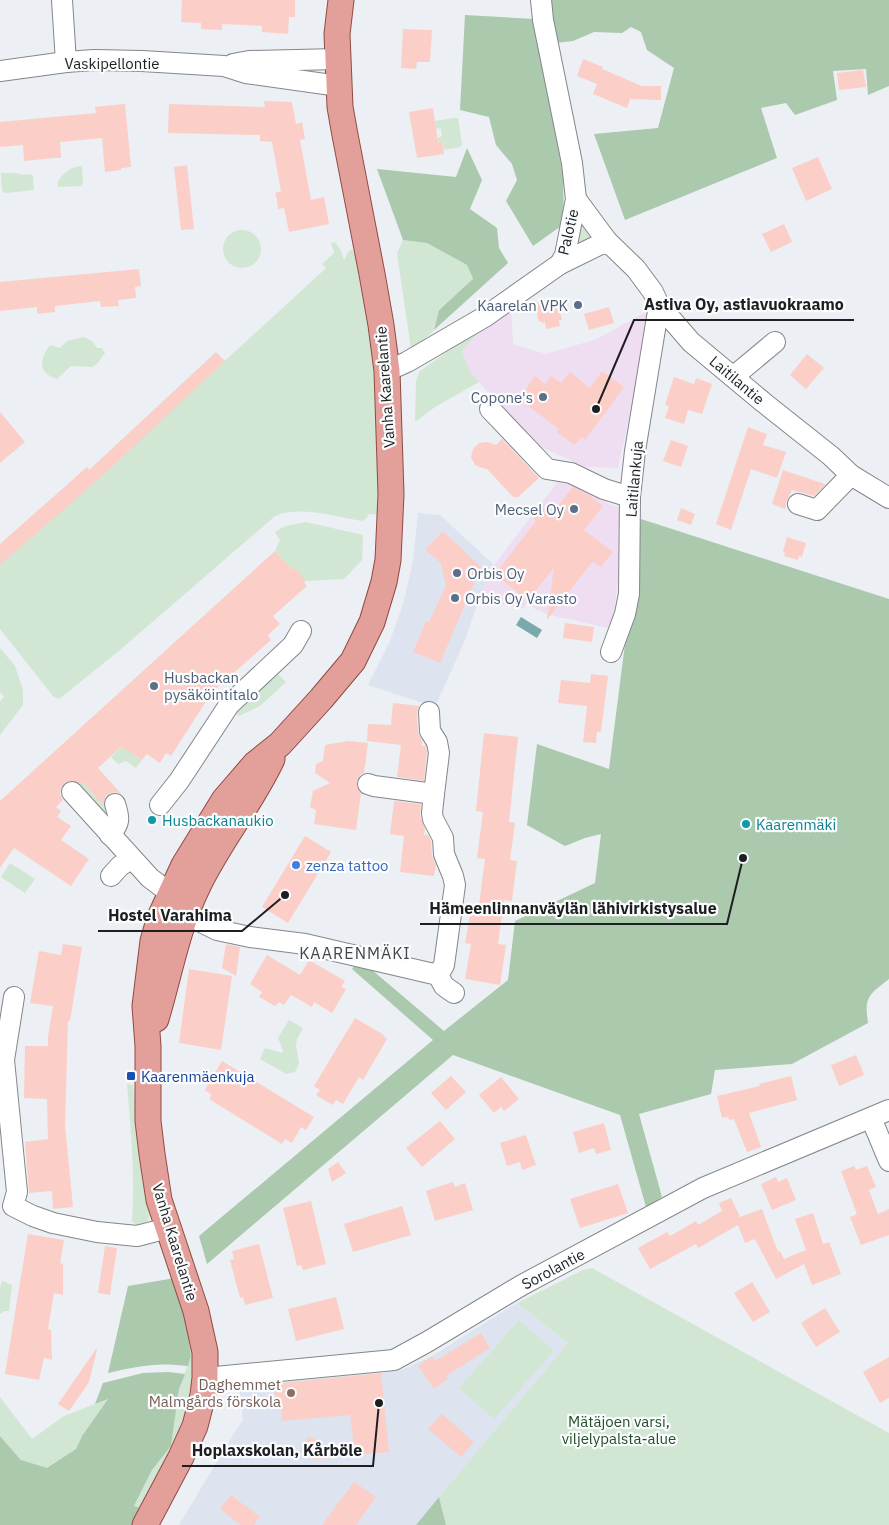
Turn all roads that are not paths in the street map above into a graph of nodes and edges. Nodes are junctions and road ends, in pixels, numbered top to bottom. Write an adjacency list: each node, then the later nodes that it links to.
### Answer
1 (62, 0): 5 (street)
2 (341, 0): 4 (main road, Vanha Kaarelantie)
3 (541, 0): 9 (street, Palotie)
4 (338, 59): 6 (street, Vaskipellontie); 8 (main road, Vanha Kaarelantie)
5 (66, 62): 6 (street, Vaskipellontie); 7 (street, Vaskipellontie)
6 (224, 66): 8 (street, Vaskipellontie)
7 (0, 71)
8 (339, 86): 14 (main road, Vanha Kaarelantie)
9 (576, 199): 10 (street, Laitilantie); 11 (street, Palotie)
10 (607, 241): 11 (street); 12 (street, Laitilantie)
11 (560, 264): 14 (street, Palotie)
12 (659, 305): 15 (street, Laitilantie); 19 (street, Laitilankuja)
13 (775, 342): 15 (street)
14 (387, 371): 32 (main road, Vanha Kaarelantie)
15 (734, 377): 17 (street, Laitilantie)
16 (490, 409): 19 (street)
17 (851, 475): 18 (street, Laitilantie); 20 (street)
18 (887, 491)
19 (630, 497): 22 (street, Laitilankuja)
20 (798, 504)
21 (301, 631): 28 (street)
22 (611, 652)
23 (430, 712): 26 (street)
24 (368, 784): 26 (street)
25 (72, 792): 29 (street)
26 (434, 794): 33 (street)
27 (116, 804): 29 (street)
28 (160, 805)
29 (110, 835): 30 (street)
30 (129, 856): 31 (street); 32 (street)
31 (111, 876)
32 (178, 902): 33 (street); 38 (main road, Vanha Kaarelantie)
33 (438, 975): 34 (street)
34 (454, 993)
35 (14, 997): 38 (street)
36 (880, 1114): 37 (street); 39 (street, Sorolantie)
37 (889, 1161)
38 (168, 1228): 39 (main road, Vanha Kaarelantie)
39 (205, 1378): 40 (main road, Vanha Kaarelantie)
40 (145, 1525)

